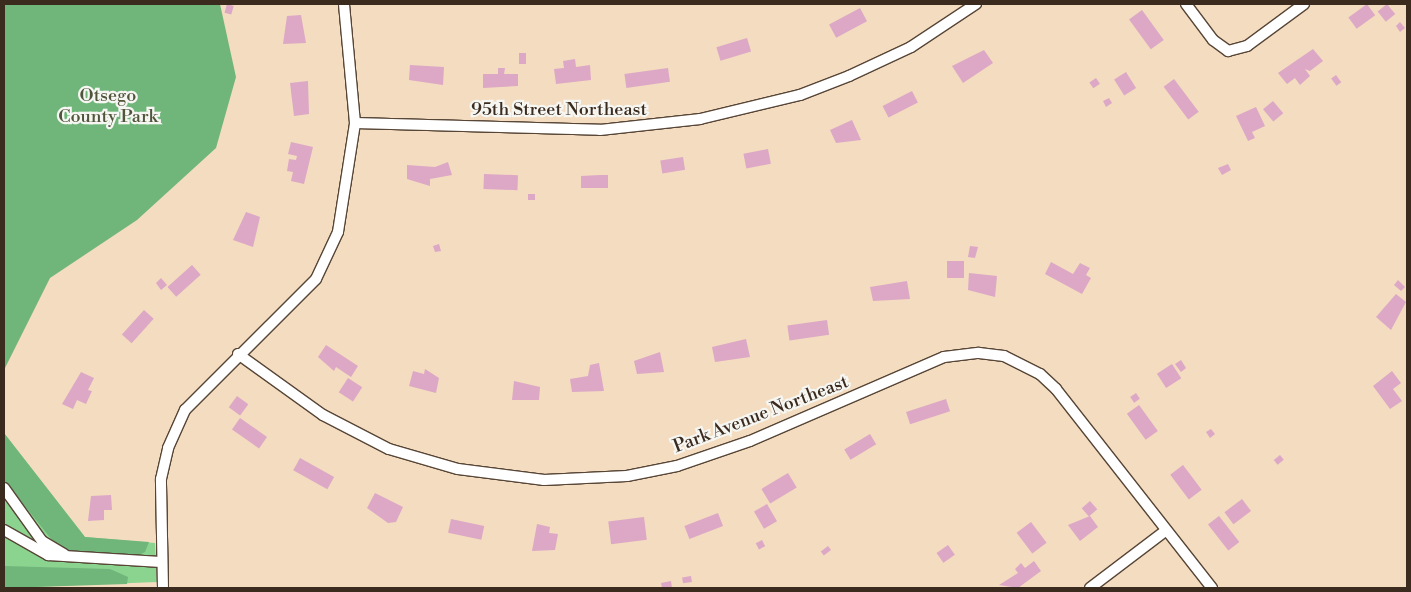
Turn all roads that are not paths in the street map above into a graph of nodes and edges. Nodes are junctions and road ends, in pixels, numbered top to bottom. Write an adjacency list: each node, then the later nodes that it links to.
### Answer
1 (344, 4): 5 (street)
2 (976, 4): 5 (street, 95th Street Northeast)
3 (1186, 4): 4 (street)
4 (1304, 4)
5 (355, 123): 6 (street)
6 (238, 354): 9 (street, Park Avenue Northeast); 11 (street)
7 (4, 488): 10 (street)
8 (4, 530): 10 (street)
9 (1165, 531): 13 (street); 14 (street, Park Avenue Northeast)
10 (64, 555): 11 (street)
11 (162, 562): 12 (street)
12 (163, 588)
13 (1090, 588)
14 (1212, 588)

